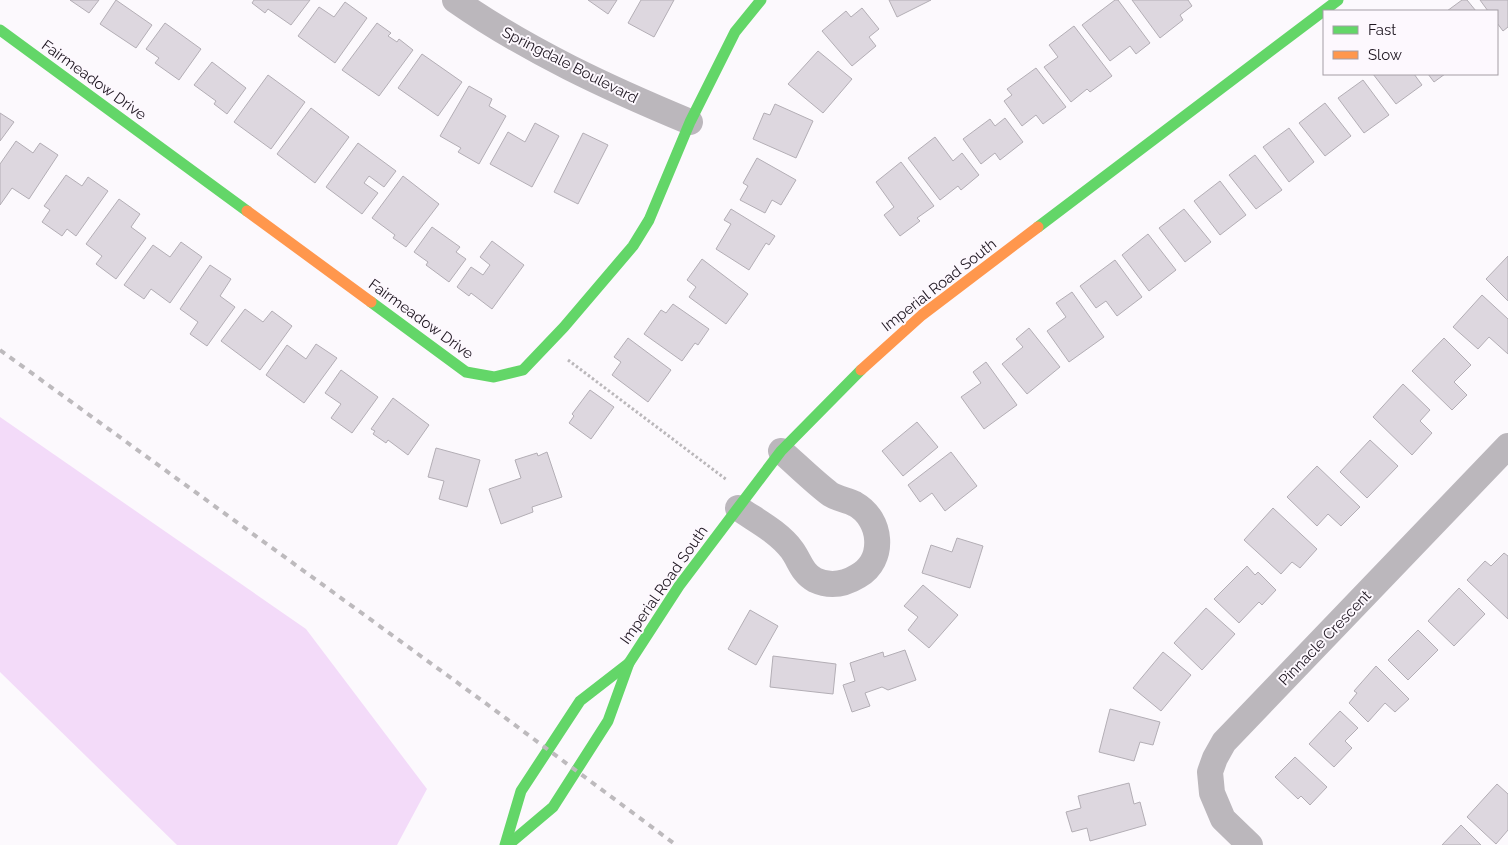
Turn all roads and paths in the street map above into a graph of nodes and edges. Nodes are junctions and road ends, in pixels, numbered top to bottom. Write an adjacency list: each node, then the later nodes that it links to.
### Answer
1 (455, 0): 7 (street, Springdale Boulevard)
2 (761, 0): 7 (street, Fairmeadow Drive)
3 (1338, 0): 4 (street, Imperial Road South)
4 (1325, 10)
5 (1323, 11): 10 (street, Imperial Road South)
6 (0, 30): 8 (street, Fairmeadow Drive)
7 (690, 122): 8 (street, Fairmeadow Drive)
8 (548, 345): 11 (path)
9 (1508, 446): 14 (street, Pinnacle Crescent)
10 (781, 451): 11 (street, Imperial Road South); 11 (street)
11 (742, 502): 12 (street, Imperial Road South)
12 (629, 663): 13 (street, Imperial Road South); 13 (street, Imperial Road South)
13 (507, 845)
14 (1250, 845)

